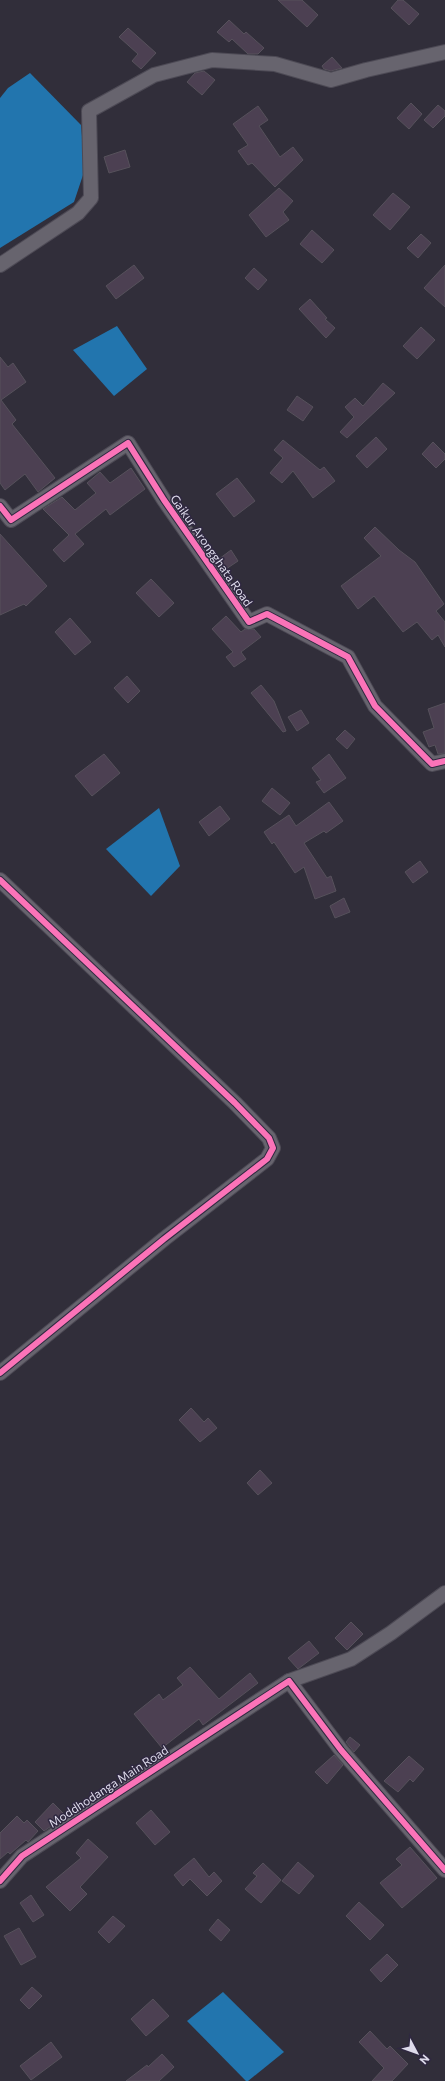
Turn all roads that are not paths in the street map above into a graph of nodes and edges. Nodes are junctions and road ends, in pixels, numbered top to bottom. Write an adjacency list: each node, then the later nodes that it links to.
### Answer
1 (445, 52): 2 (street)
2 (0, 265)
3 (0, 506): 4 (street, Gaikur Arongghata Road)
4 (445, 761)
5 (0, 880): 6 (street)
6 (0, 1373)
7 (445, 1593): 8 (street, Moddhodanga Main Road)
8 (289, 1681): 9 (street); 10 (street, Moddhodanga Main Road)
9 (445, 1870)
10 (0, 1881)

